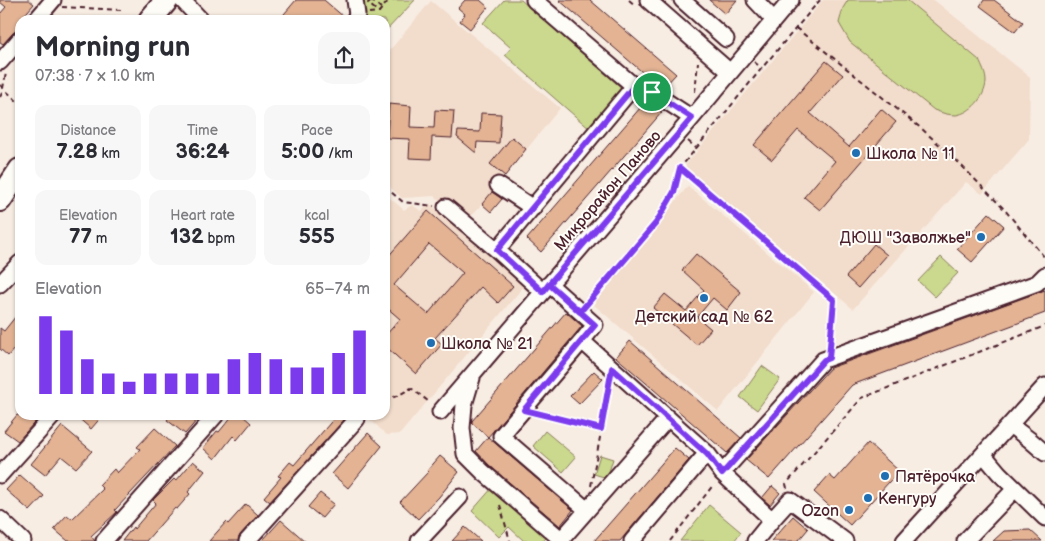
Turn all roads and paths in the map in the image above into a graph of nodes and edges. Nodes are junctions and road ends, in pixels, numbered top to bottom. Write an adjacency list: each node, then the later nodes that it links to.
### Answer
1 (182, 0): 15 (street)
2 (355, 0): 16 (street)
3 (371, 0): 12 (path); 12 (path)
4 (389, 0): 12 (path)
5 (534, 0): 27 (street)
6 (648, 0): 25 (street)
7 (682, 0): 19 (street)
8 (755, 0): 17 (street)
9 (790, 0): 17 (street, Микрорайон Паново)
10 (820, 0): 18 (path)
11 (50, 3): 13 (path); 14 (street)
12 (381, 9)
13 (122, 10)
14 (40, 15)
15 (196, 15)
16 (357, 15)
17 (774, 20): 25 (street, Микрорайон Паново)
18 (796, 28): 24 (path); 43 (path)
19 (726, 39)
20 (15, 47): 23 (street)
21 (698, 58): 29 (path)
22 (751, 59): 24 (path)
23 (3, 67): 28 (path)
24 (762, 68): 34 (path)
25 (730, 72): 32 (street, Микрорайон Паново)
26 (0, 84): 28 (path)
27 (634, 86): 32 (street); 41 (street)
28 (3, 87): 30 (path); 31 (path)
29 (695, 93)
30 (0, 97)
31 (15, 99)
32 (692, 118): 47 (street, Микрорайон Паново)
33 (684, 138): 34 (path)
34 (696, 148): 35 (path)
35 (680, 168): 48 (path); 51 (path)
36 (12, 177): 39 (highway)
37 (498, 185): 41 (street)
38 (390, 191): 40 (path)
39 (0, 200)
40 (446, 207): 42 (street)
41 (533, 208): 42 (street)
42 (497, 250): 47 (street)
43 (1045, 258)
44 (15, 268): 46 (street)
45 (1042, 283): 51 (street)
46 (0, 284)
47 (546, 288): 48 (street); 53 (street, Микрорайон Паново)
48 (580, 312): 50 (street)
49 (1045, 326): 73 (path)
50 (582, 342): 52 (street); 57 (street)
51 (829, 358): 68 (street)
52 (612, 368): 59 (street); 64 (path)
53 (474, 372): 58 (street, Микрорайон Паново); 70 (street)
54 (1045, 386): 63 (street)
55 (390, 398): 56 (path)
56 (428, 401)
57 (524, 410): 64 (path); 74 (street)
58 (440, 412)
59 (668, 418): 65 (street); 74 (street)
60 (50, 420): 69 (street)
61 (212, 420): 79 (street)
62 (356, 420): 80 (street)
63 (1010, 425): 66 (street); 67 (street)
64 (601, 429): 74 (path)
65 (707, 454): 68 (street); 84 (street)
66 (983, 454): 71 (street); 88 (street)
67 (1045, 454)
68 (722, 474): 77 (street); 85 (path)
69 (0, 475)
70 (494, 481): 82 (path); 83 (street)
71 (1015, 489): 75 (street); 89 (street)
72 (460, 496): 81 (street)
73 (790, 500): 77 (street); 87 (street)
74 (587, 510): 83 (street)
75 (1045, 518)
76 (0, 519): 78 (street)
77 (772, 520): 86 (street)
78 (23, 541)
79 (104, 541)
80 (247, 541)
81 (419, 541)
82 (510, 541)
83 (561, 541)
84 (632, 541)
85 (670, 541)
86 (755, 541)
87 (845, 541)
88 (904, 541)
89 (965, 541)

